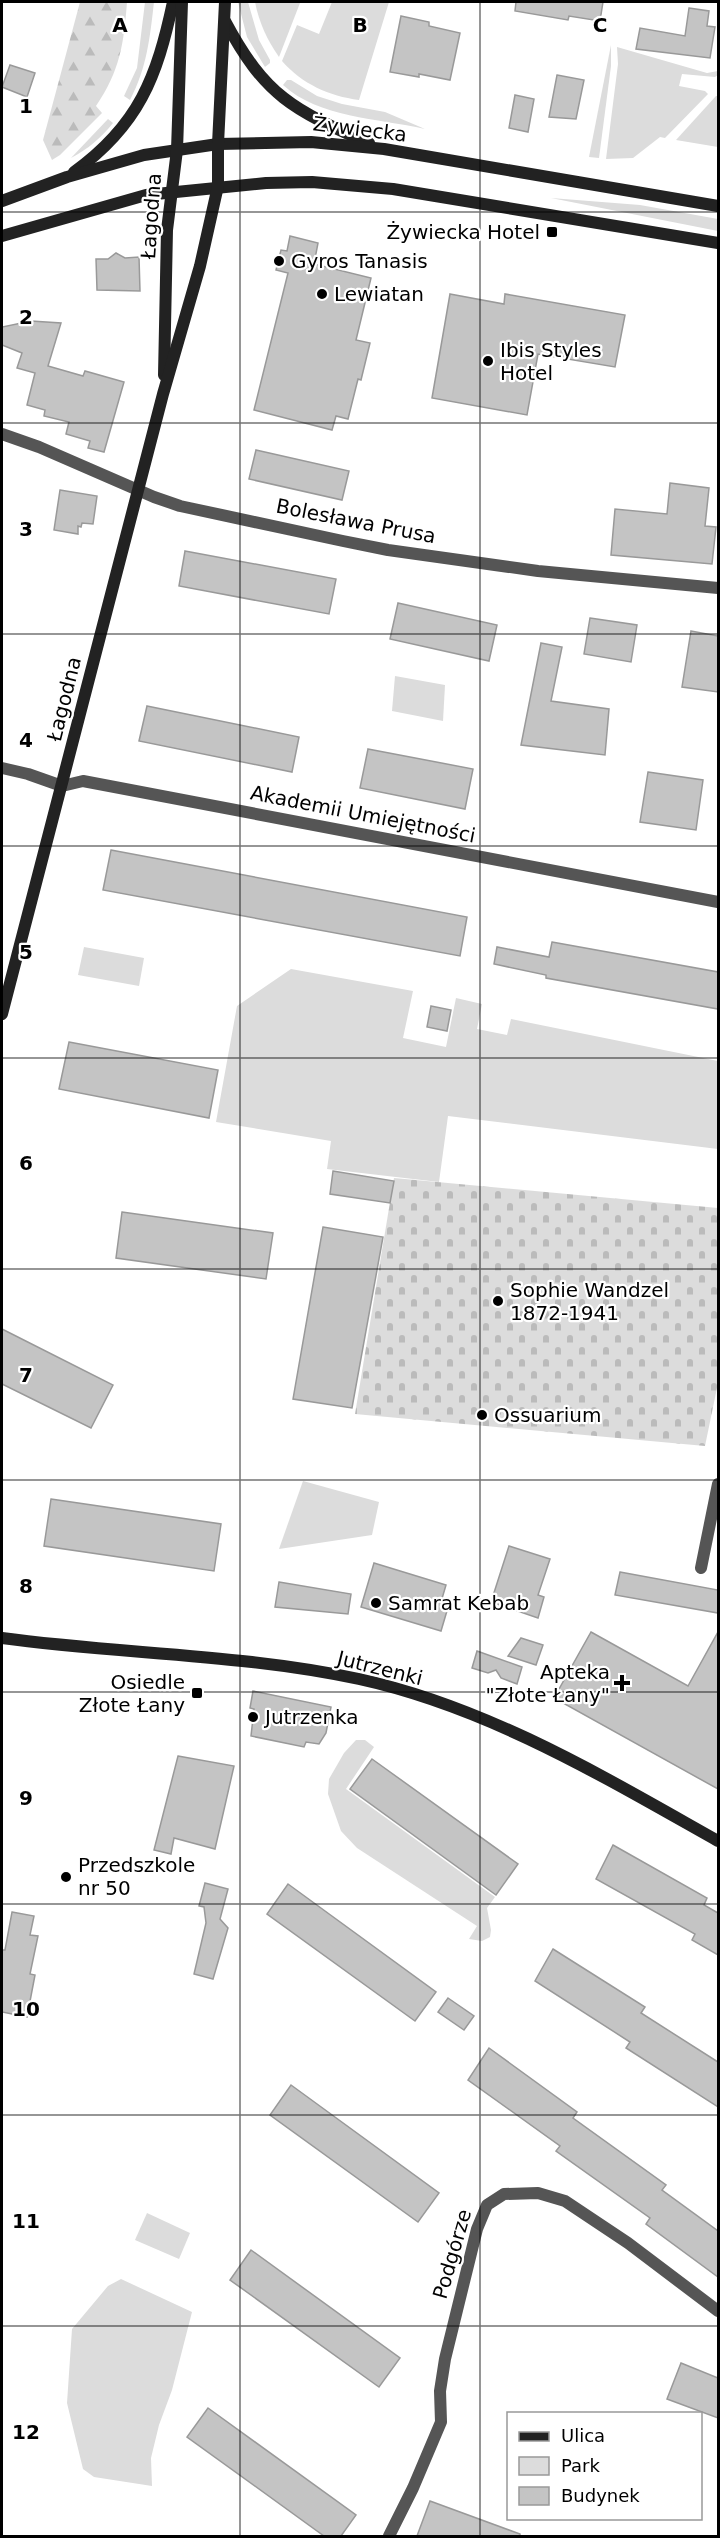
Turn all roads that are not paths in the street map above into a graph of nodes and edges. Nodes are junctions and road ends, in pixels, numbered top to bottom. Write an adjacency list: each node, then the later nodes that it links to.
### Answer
1 (173, 2): 8 (main road)
2 (182, 2): 7 (main road, Łagodna)
3 (225, 2): 4 (main road, Łagodna)
4 (224, 20): 5 (main road, Łagodna); 6 (main road)
5 (218, 144): 6 (main road, Żywiecka); 7 (main road, Żywiecka); 9 (main road, Łagodna)
6 (384, 149): 12 (main road, Żywiecka)
7 (177, 150): 8 (main road, Żywiecka); 10 (main road, Łagodna)
8 (67, 177): 11 (main road, Żywiecka)
9 (219, 186): 10 (main road); 14 (main road); 15 (main road, Łagodna)
10 (171, 192): 13 (main road); 15 (main road, Łagodna)
11 (2, 201)
12 (718, 206)
13 (2, 236)
14 (718, 243)
15 (163, 394): 17 (main road, Łagodna)
16 (2, 434): 17 (street, Bolesława Prusa)
17 (138, 490): 18 (street, Bolesława Prusa); 20 (main road, Łagodna)
18 (718, 588)
19 (2, 768): 20 (street, Akademii Umiejętności)
20 (62, 786): 21 (street, Akademii Umiejętności); 22 (main road, Łagodna)
21 (718, 902)
22 (2, 1014)
23 (718, 1484): 24 (street)
24 (701, 1568)
25 (2, 1638): 26 (main road, Jutrzenki)
26 (718, 1841)
27 (718, 2311): 28 (street, Podgórze)
28 (389, 2536)

